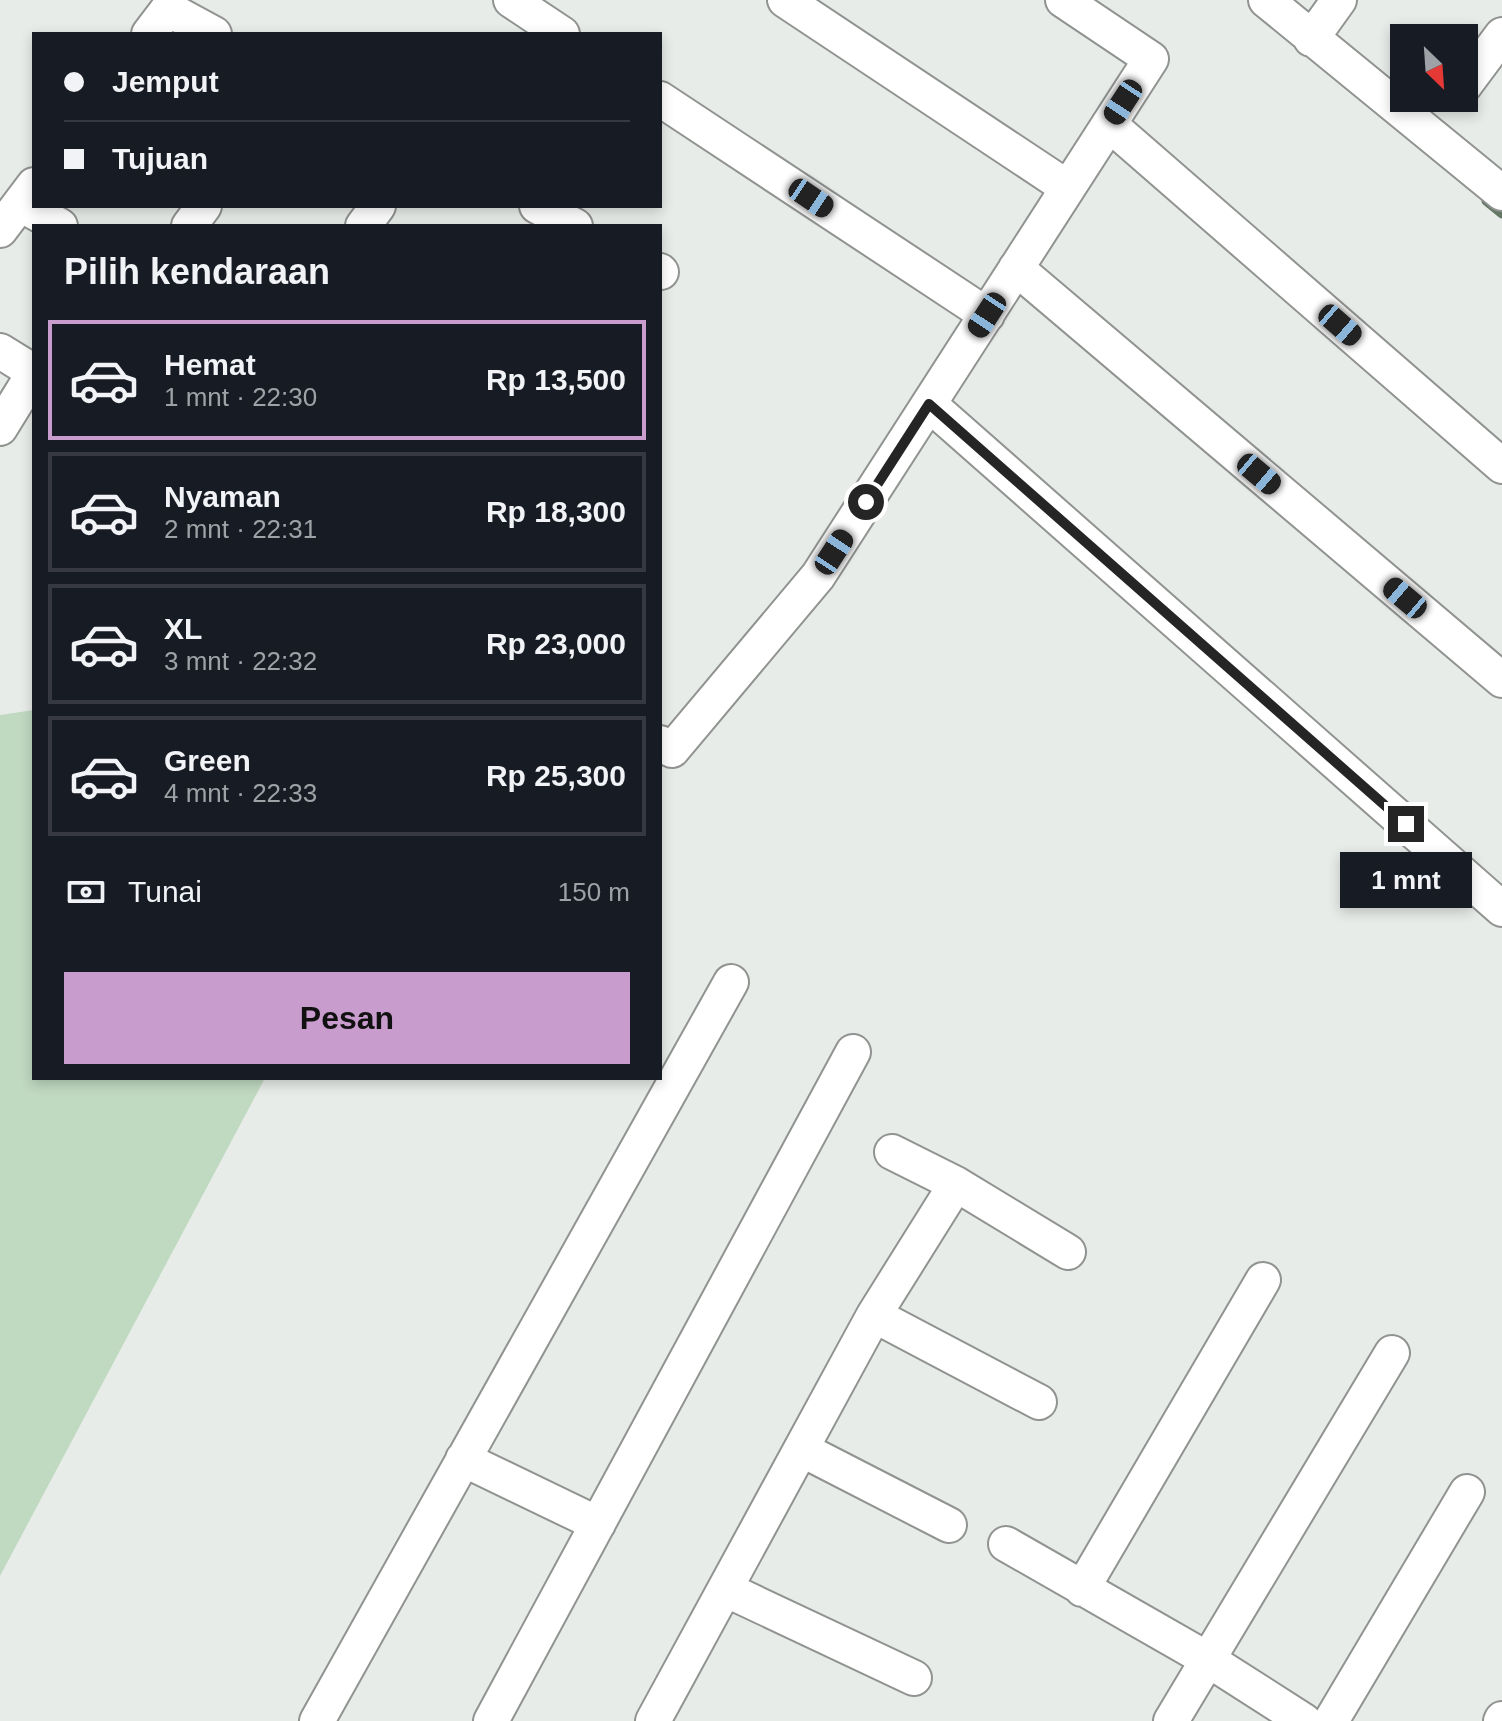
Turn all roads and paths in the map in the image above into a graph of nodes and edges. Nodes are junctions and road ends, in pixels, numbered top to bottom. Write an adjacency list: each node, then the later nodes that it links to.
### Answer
1 (511, 0): 8 (street)
2 (785, 0): 16 (street)
3 (1063, 0): 14 (street)
4 (1266, 0): 10 (street)
5 (1339, 0): 10 (street)
6 (151, 32): 7 (street)
7 (210, 32)
8 (559, 32)
9 (1502, 35): 11 (street)
10 (1311, 39): 15 (street)
11 (1478, 67)
12 (662, 100): 21 (street)
13 (1444, 112): 15 (street)
14 (1109, 124): 16 (street); 27 (street)
15 (1429, 132): 17 (street)
16 (1068, 188): 20 (street)
17 (1502, 193)
18 (18, 206): 19 (street)
19 (56, 224)
20 (1016, 268): 21 (street); 28 (street)
21 (987, 315): 25 (street)
22 (0, 351): 23 (street)
23 (32, 371)
24 (32, 375): 26 (street)
25 (929, 404): 29 (street); 30 (street)
26 (0, 428)
27 (1502, 466)
28 (1502, 680)
29 (662, 744)
30 (1502, 909)
31 (731, 982): 41 (street)
32 (853, 1052): 43 (street)
33 (892, 1152): 34 (street)
34 (956, 1184): 35 (street); 37 (street)
35 (1068, 1252)
36 (1263, 1280): 47 (street)
37 (874, 1315): 39 (street); 40 (street)
38 (1392, 1353): 48 (street)
39 (1039, 1402)
40 (801, 1449): 44 (street); 46 (street)
41 (463, 1459): 43 (street); 51 (street)
42 (1467, 1492): 55 (street)
43 (598, 1524): 52 (street)
44 (949, 1525)
45 (1006, 1544): 47 (street)
46 (725, 1589): 49 (street); 50 (street)
47 (1082, 1589): 48 (street)
48 (1207, 1659): 53 (street); 54 (street)
49 (914, 1678)
50 (656, 1720)
51 (317, 1721)
52 (491, 1721)
53 (1171, 1721)
54 (1304, 1721)
55 (1331, 1721)

